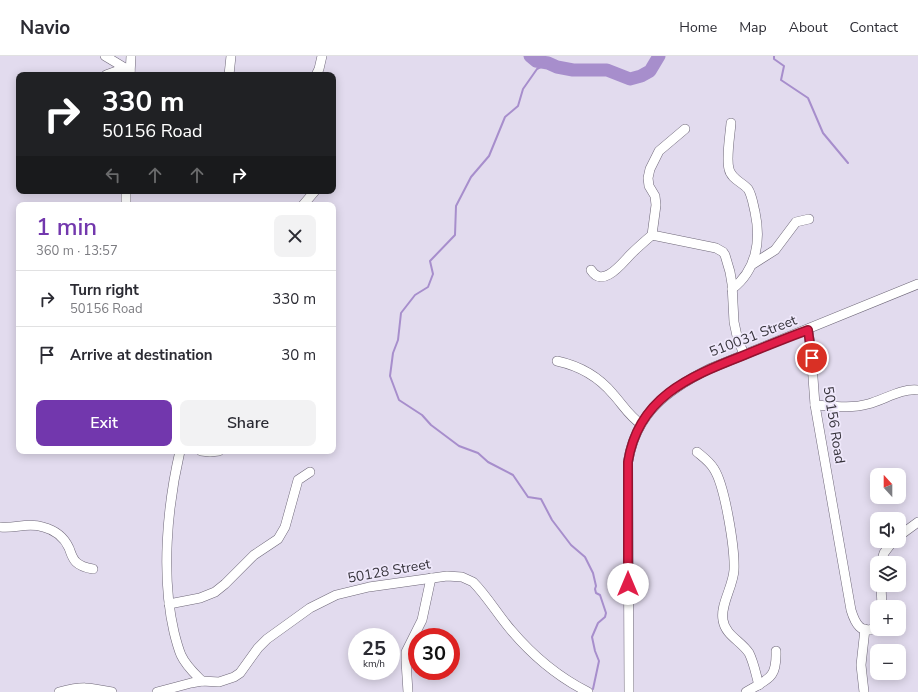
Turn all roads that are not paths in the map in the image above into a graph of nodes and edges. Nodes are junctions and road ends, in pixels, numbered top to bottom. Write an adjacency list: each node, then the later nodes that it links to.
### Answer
1 (105, 56): 5 (street)
2 (131, 56): 5 (street)
3 (231, 56): 6 (street)
4 (322, 56): 7 (street)
5 (128, 71)
6 (229, 72)
7 (318, 72)
8 (731, 124): 14 (street)
9 (685, 129): 13 (street)
10 (312, 194): 11 (street)
11 (306, 202)
12 (809, 219): 14 (street)
13 (652, 235): 15 (street); 17 (street)
14 (753, 264): 17 (street)
15 (591, 270)
16 (918, 284): 18 (street, 510031 Street)
17 (732, 289): 19 (street)
18 (808, 330): 19 (street, 510031 Street); 22 (street, 50156 Road)
19 (744, 355): 23 (street, 510031 Street)
20 (557, 361): 23 (street)
21 (918, 390): 22 (street)
22 (815, 405): 33 (street, 50156 Road)
23 (641, 424): 43 (street, 510031 Street)
24 (697, 452): 37 (street)
25 (179, 454): 32 (street)
26 (310, 472): 32 (street)
27 (915, 524): 29 (street)
28 (0, 527): 30 (street)
29 (906, 531)
30 (93, 570)
31 (431, 578): 36 (street, 50128 Street); 41 (street); 42 (street, 50128 Street)
32 (169, 604): 36 (street)
33 (865, 629): 34 (street); 45 (street)
34 (870, 629)
35 (776, 651): 37 (street)
36 (202, 681): 40 (street, 50128 Street)
37 (759, 685): 44 (street)
38 (59, 692): 39 (street)
39 (112, 692)
40 (157, 692)
41 (408, 692)
42 (588, 692)
43 (628, 692)
44 (746, 692)
45 (864, 692)

